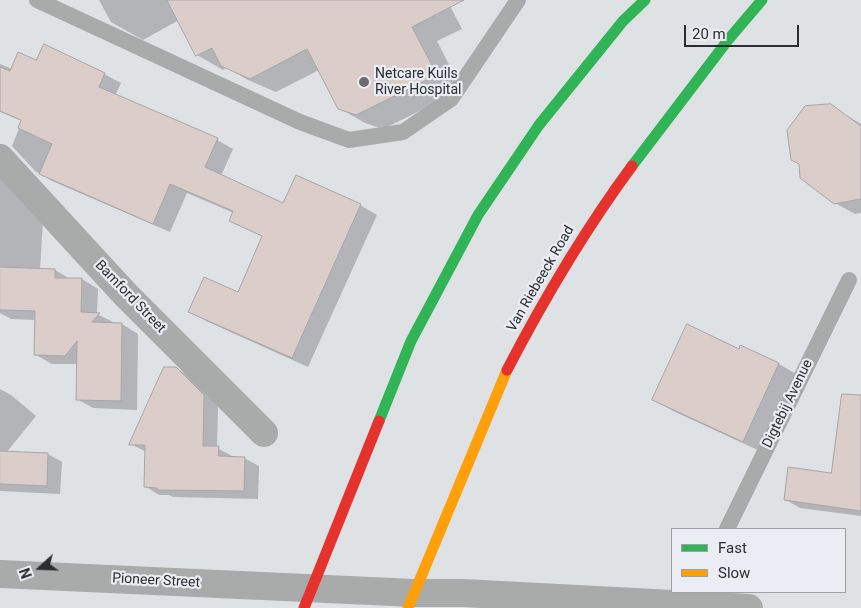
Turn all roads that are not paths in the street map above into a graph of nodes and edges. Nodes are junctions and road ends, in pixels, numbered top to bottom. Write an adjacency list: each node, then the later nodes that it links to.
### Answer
1 (37, 0): 2 (lane)
2 (518, 0)
3 (645, 0): 10 (main road)
4 (762, 0): 12 (main road, Van Riebeeck Road)
5 (0, 158): 7 (street, Bamford Street)
6 (849, 280): 8 (lane, Digtebij Avenue)
7 (264, 433)
8 (727, 528)
9 (0, 574): 10 (street, Pioneer Street)
10 (308, 598): 12 (street, Pioneer Street)
11 (693, 598): 12 (street); 13 (street)
12 (407, 602)
13 (749, 608)

